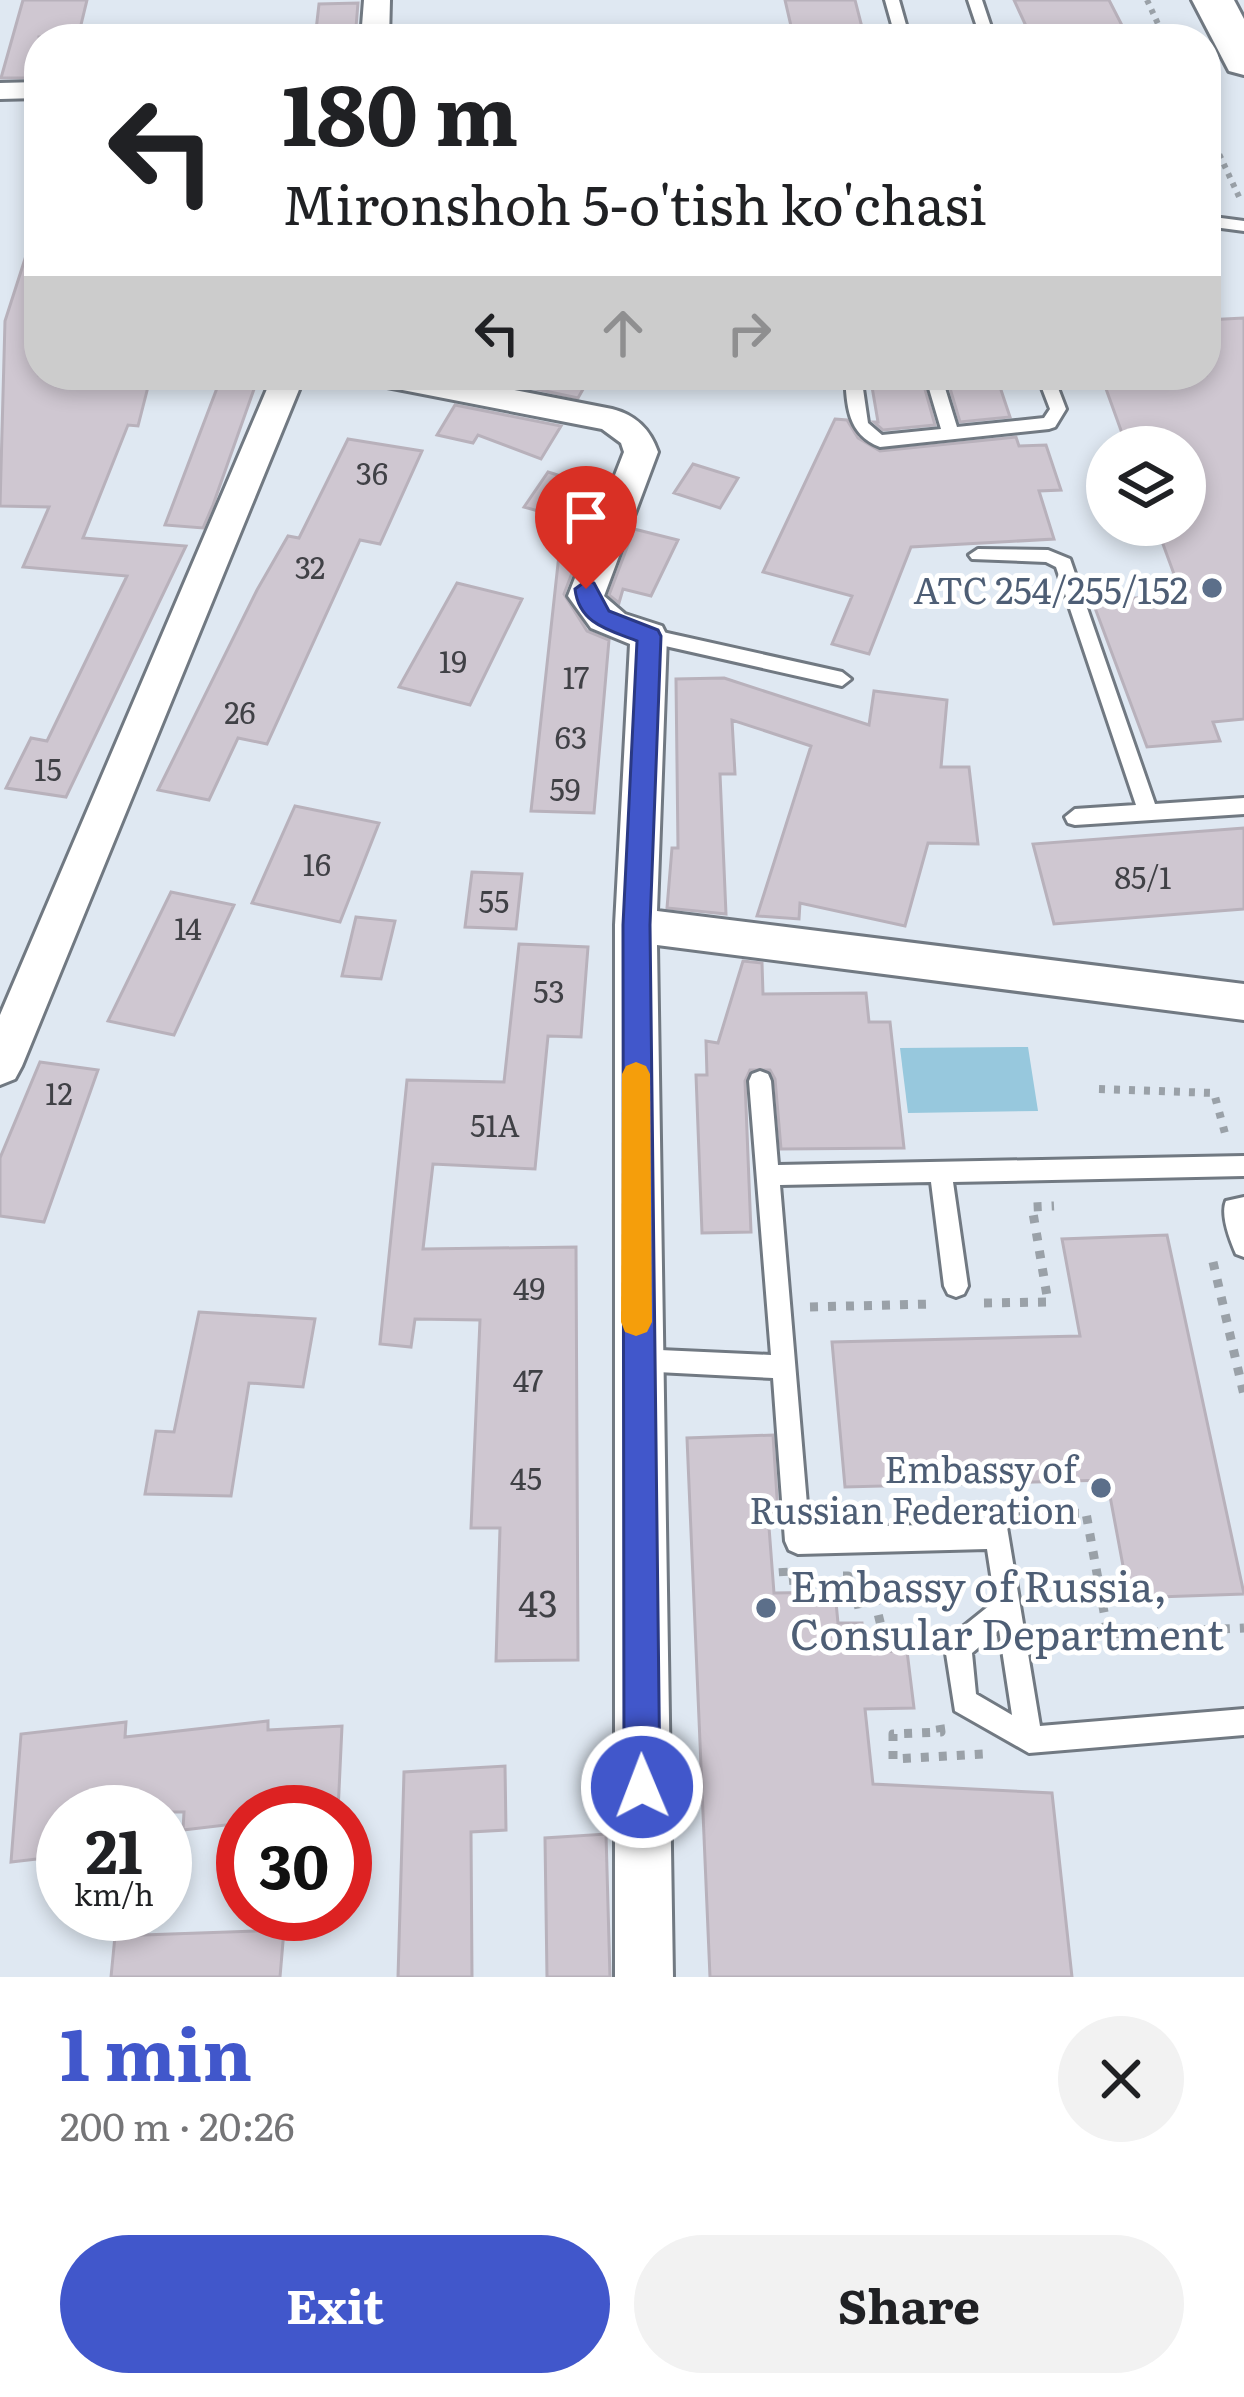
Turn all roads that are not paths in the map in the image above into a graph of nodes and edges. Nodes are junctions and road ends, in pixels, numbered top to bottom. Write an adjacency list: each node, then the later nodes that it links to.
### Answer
1 (1213, 0): 2 (main road)
2 (1244, 62)
3 (283, 390): 17 (street)
4 (459, 390): 10 (street)
5 (854, 390): 8 (lane)
6 (938, 390): 8 (lane)
7 (1051, 390): 8 (lane)
8 (951, 434)
9 (979, 555): 13 (lane)
10 (650, 636): 11 (lane); 15 (street)
11 (842, 679)
12 (1244, 806): 13 (lane)
13 (1148, 812): 14 (lane)
14 (1076, 817)
15 (636, 925): 16 (street); 25 (street)
16 (1244, 1002)
17 (0, 1066)
18 (760, 1081): 20 (lane)
19 (1238, 1166): 21 (lane)
20 (770, 1174): 21 (lane); 26 (lane)
21 (941, 1174): 24 (lane)
22 (1244, 1207): 23 (lane)
23 (1244, 1246)
24 (956, 1286)
25 (636, 1360): 26 (lane); 30 (street)
26 (781, 1367): 27 (lane)
27 (1009, 1606): 29 (lane); 29 (lane)
28 (1244, 1722): 29 (lane)
29 (1029, 1740)
30 (644, 1977)

